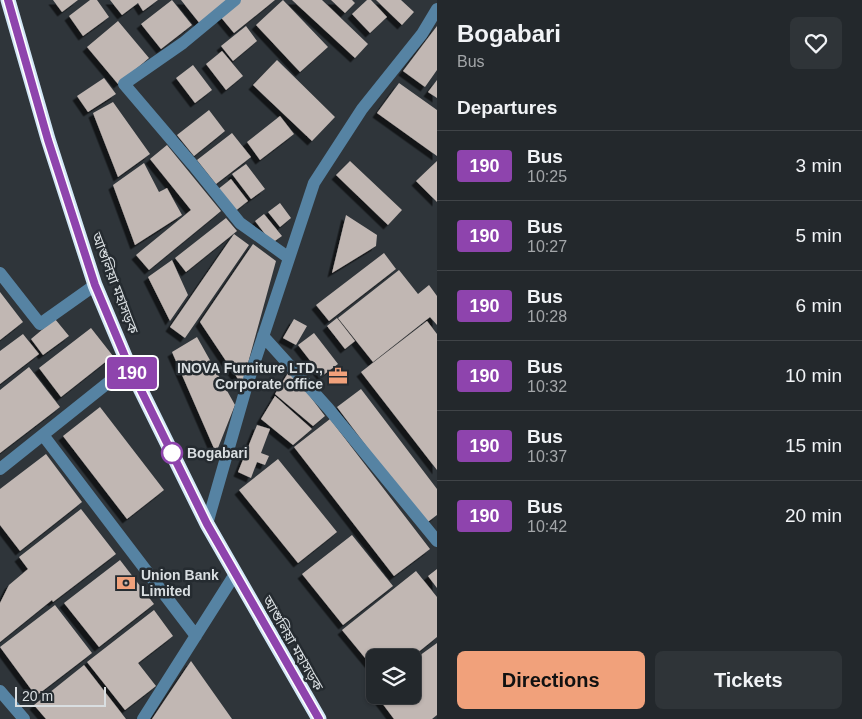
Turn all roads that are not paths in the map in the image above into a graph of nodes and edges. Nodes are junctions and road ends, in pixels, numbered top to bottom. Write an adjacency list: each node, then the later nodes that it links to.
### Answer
1 (8, 0): 6 (highway, আশুলিয়া মহাসড়ক)
2 (234, 0): 4 (street)
3 (437, 9): 4 (street)
4 (289, 258): 7 (street)
5 (0, 273): 6 (street)
6 (95, 285): 8 (highway, আশুলিয়া মহাসড়ক)
7 (263, 336): 11 (street); 12 (street)
8 (129, 366): 9 (street); 11 (highway, আশুলিয়া মহাসড়ক)
9 (43, 435): 10 (street); 14 (street)
10 (0, 469)
11 (207, 524): 13 (highway, আশুলিয়া মহাসড়ক)
12 (437, 541)
13 (235, 574): 14 (street); 18 (highway, আশুলিয়া মহাসড়ক)
14 (196, 636): 17 (street)
15 (0, 691): 16 (street)
16 (24, 719)
17 (143, 719)
18 (319, 719)

